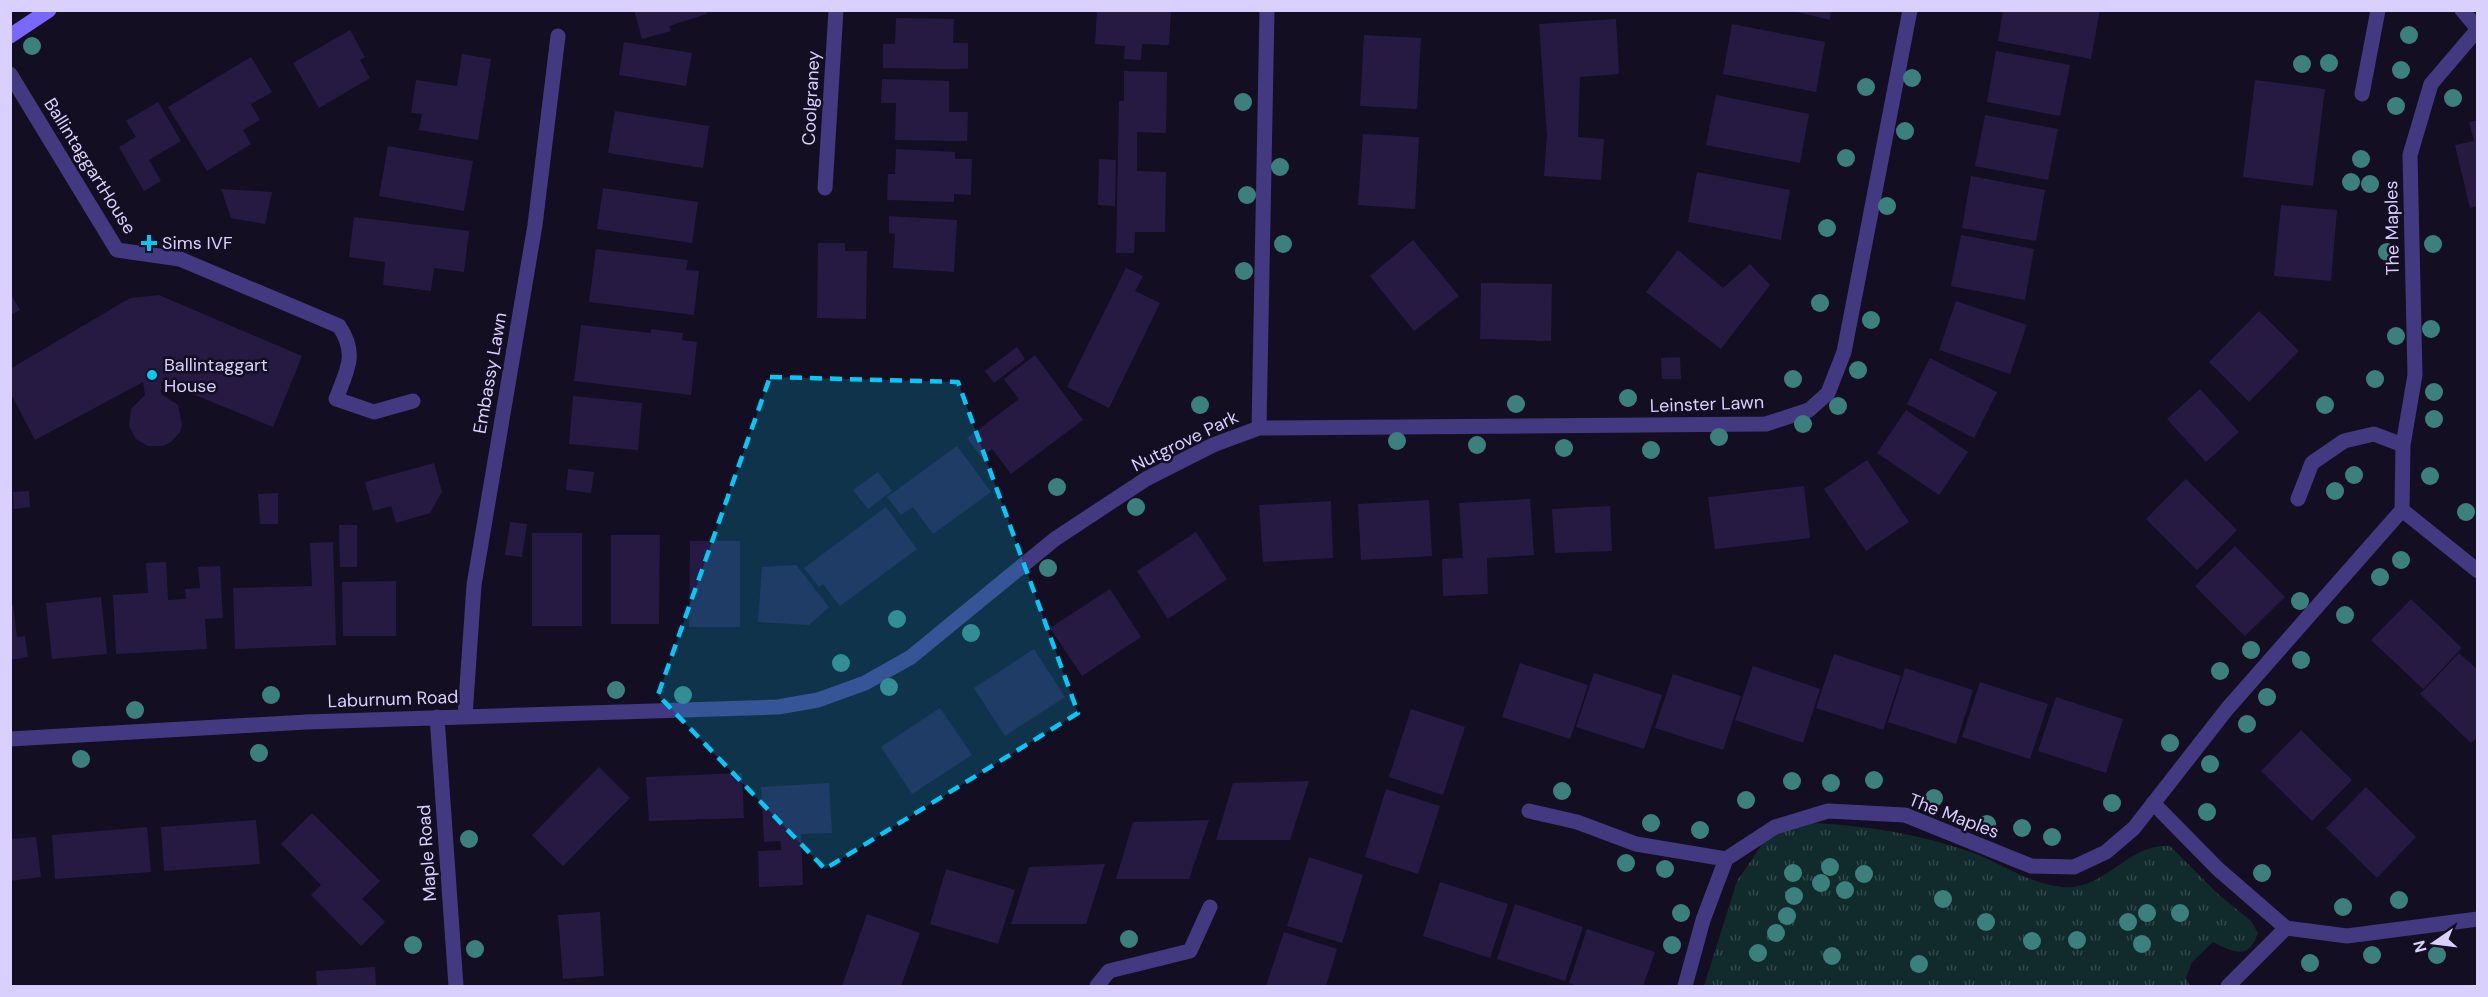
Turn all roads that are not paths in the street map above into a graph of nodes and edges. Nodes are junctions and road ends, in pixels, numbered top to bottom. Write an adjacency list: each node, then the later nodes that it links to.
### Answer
1 (49, 10): 8 (main road)
2 (836, 10): 12 (street, Coolgraney)
3 (1267, 10): 14 (street, Nutgrove Park)
4 (1910, 10): 14 (street, Leinster Lawn)
5 (2378, 10): 11 (street)
6 (2462, 10): 7 (street)
7 (2478, 29): 15 (street, The Maples)
8 (10, 36)
9 (558, 36): 21 (street, Embassy Lawn)
10 (10, 74): 13 (street, BallintaggartHouse)
11 (2362, 94)
12 (825, 189)
13 (413, 401)
14 (1259, 428): 19 (street, Nutgrove Park)
15 (2403, 445): 16 (street); 17 (street, The Maples)
16 (2298, 499)
17 (2402, 510): 18 (street); 23 (street, The Maples)
18 (2478, 571)
19 (778, 707): 21 (street, Laburnum Road)
20 (437, 717): 21 (street, Laburnum Road); 22 (street, Laburnum Road); 29 (street, Maple Road)
21 (465, 717)
22 (10, 739)
23 (2153, 803): 25 (street, The Maples); 28 (street)
24 (1529, 811): 25 (street)
25 (1726, 859): 31 (street)
26 (1210, 906): 30 (street)
27 (2478, 919): 28 (street)
28 (2286, 928): 32 (street)
29 (456, 987)
30 (1097, 987)
31 (1685, 987)
32 (2228, 987)

